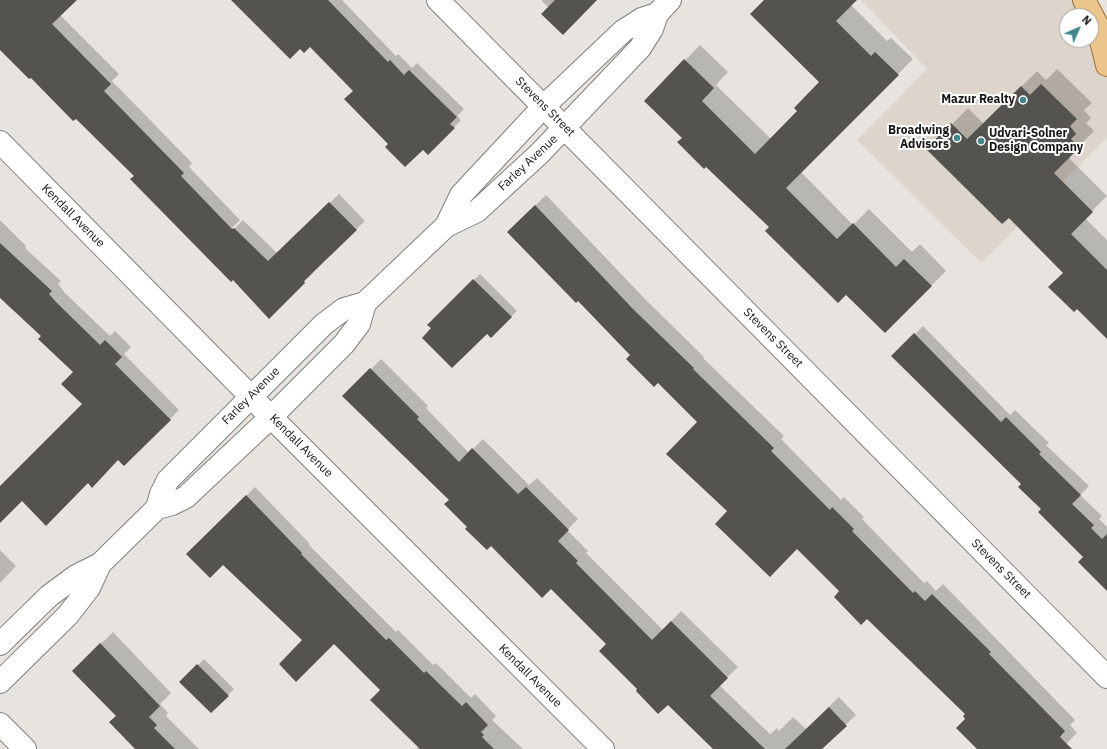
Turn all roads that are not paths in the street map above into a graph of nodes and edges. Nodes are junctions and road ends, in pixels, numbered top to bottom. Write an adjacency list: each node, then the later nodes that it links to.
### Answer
1 (438, 0): 6 (street, Stevens Street)
2 (1084, 0): 4 (main road)
3 (664, 7): 6 (street, Farley Avenue); 7 (street, Farley Avenue)
4 (1102, 35): 5 (main road)
5 (1107, 65)
6 (544, 106): 7 (street, Stevens Street); 9 (street, Farley Avenue)
7 (565, 128): 9 (street, Farley Avenue); 16 (street, Stevens Street)
8 (0, 142): 11 (street, Kendall Avenue)
9 (446, 226): 10 (street, Farley Avenue)
10 (365, 303): 11 (street, Farley Avenue); 12 (street, Farley Avenue)
11 (251, 396): 12 (street, Kendall Avenue); 13 (street, Farley Avenue)
12 (271, 416): 13 (street, Farley Avenue); 20 (street, Kendall Avenue)
13 (157, 508): 14 (street, Farley Avenue)
14 (100, 564): 15 (street, Farley Avenue); 17 (street, Farley Avenue)
15 (0, 644)
16 (1107, 677)
17 (0, 682)
18 (0, 724): 19 (street)
19 (25, 749)
20 (603, 749)

